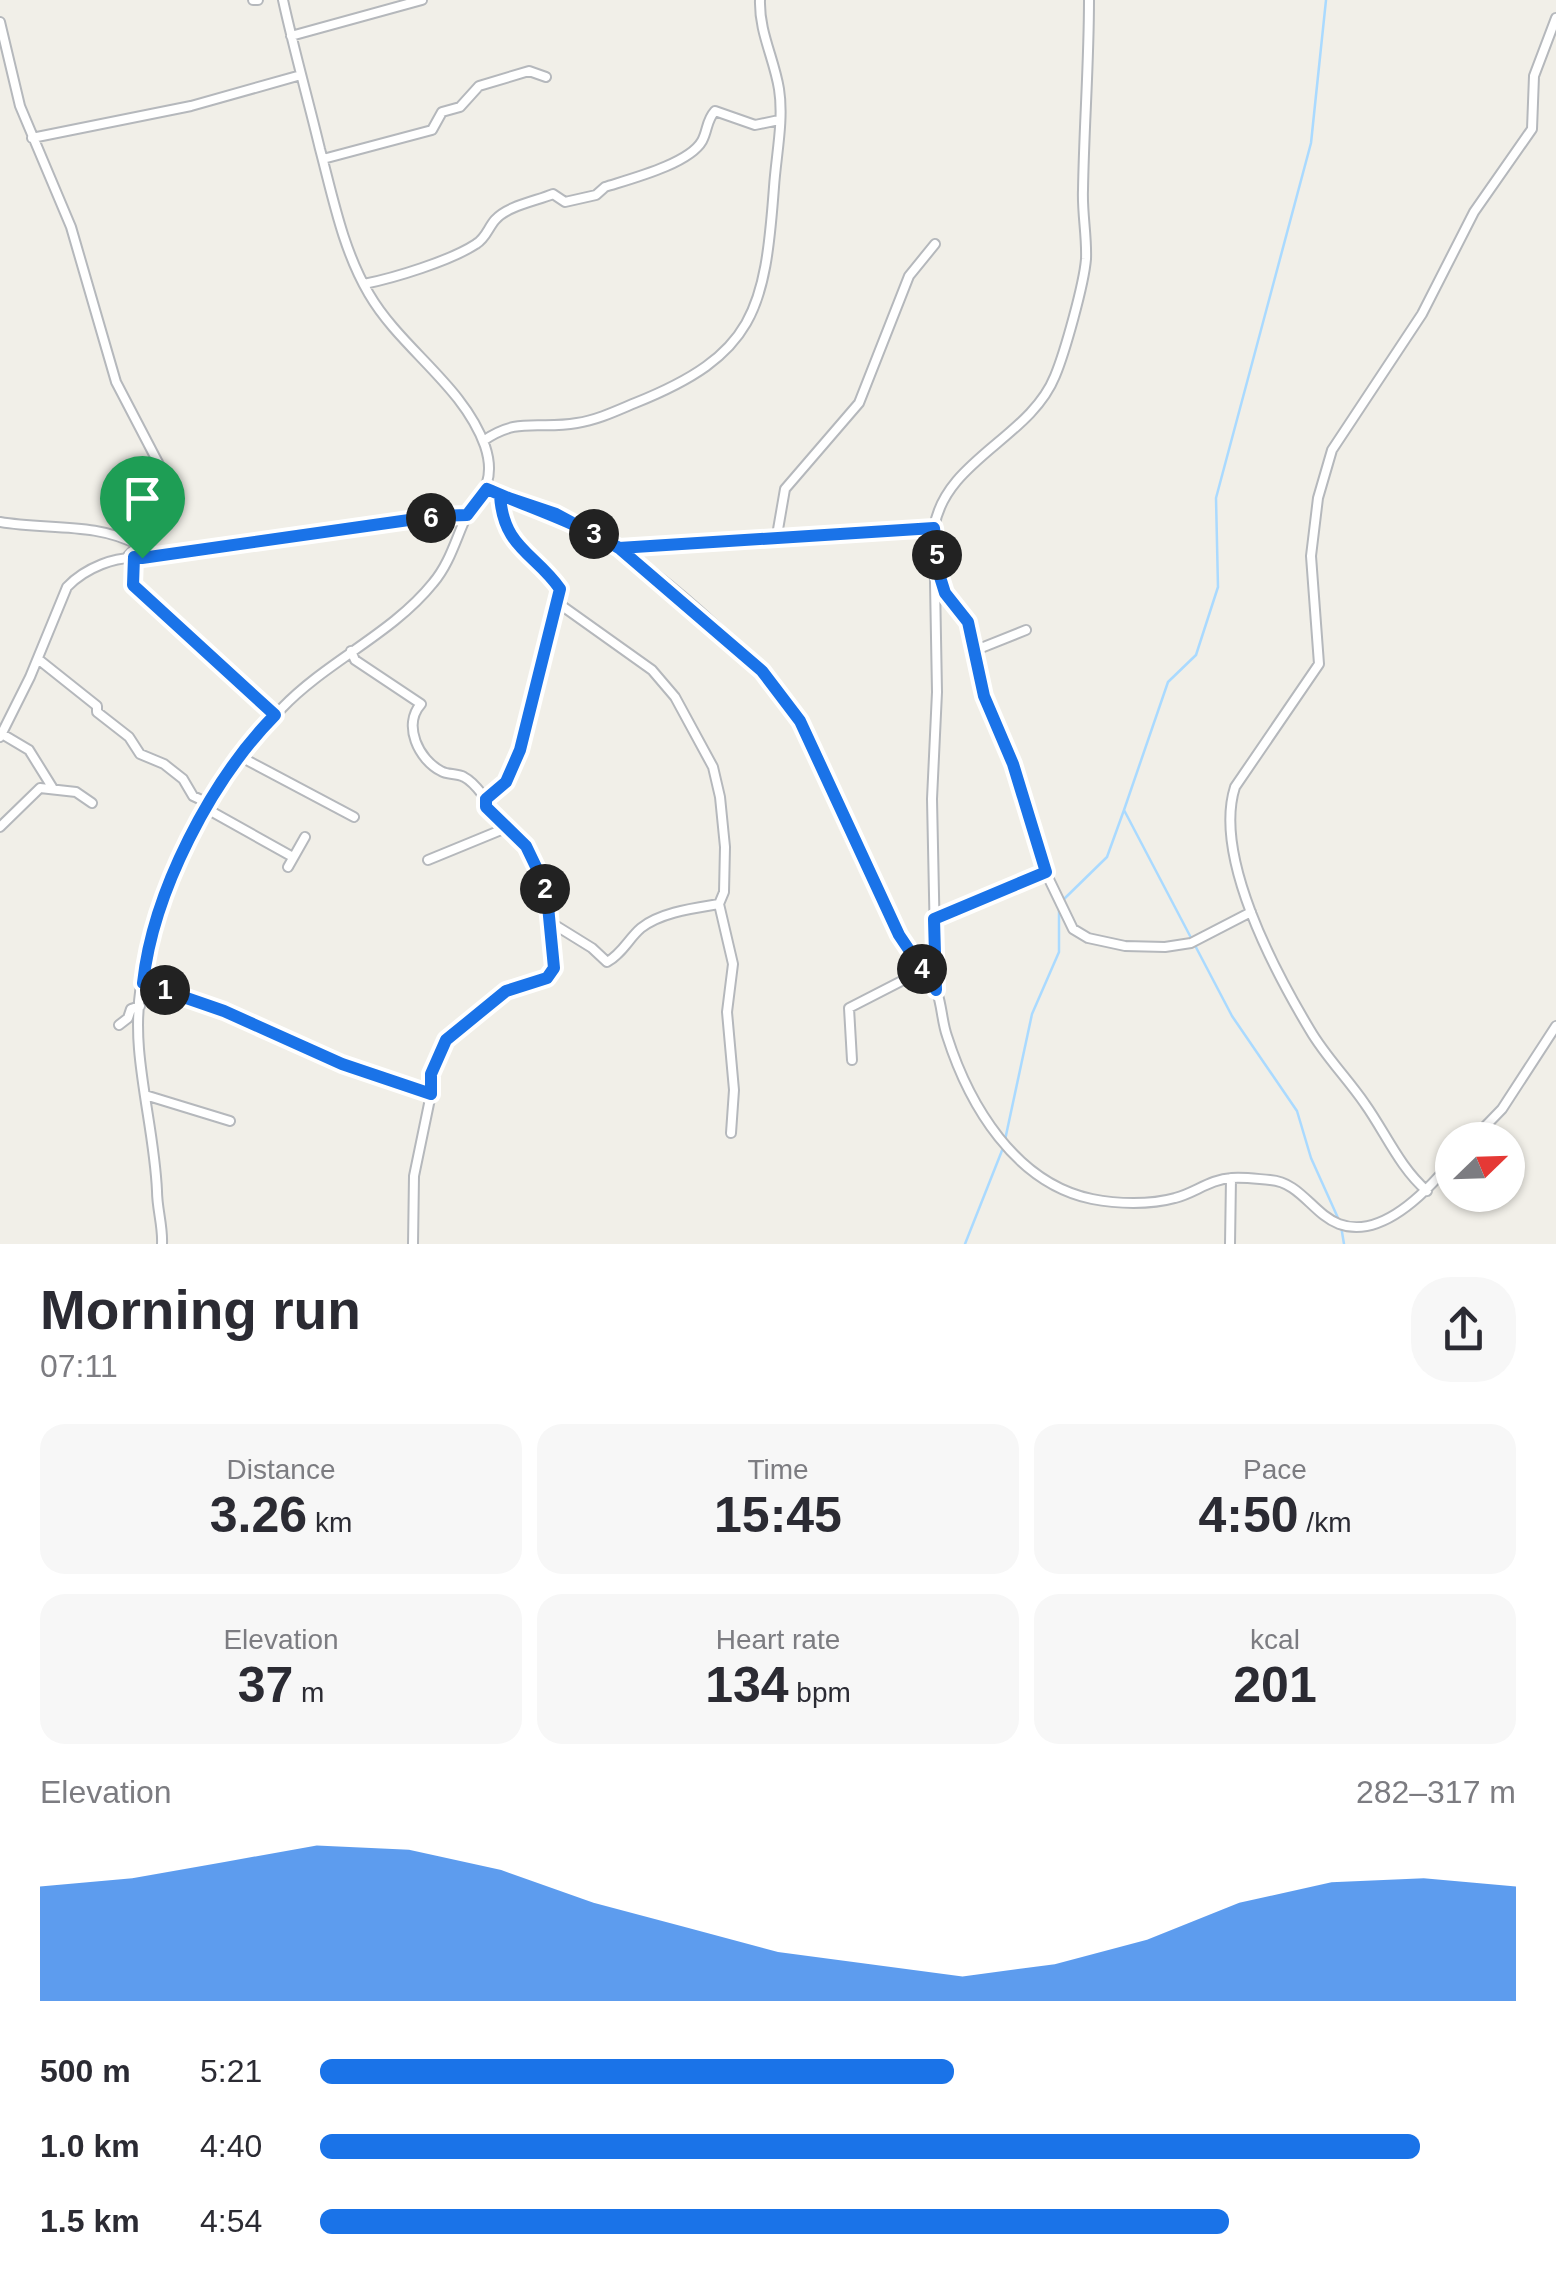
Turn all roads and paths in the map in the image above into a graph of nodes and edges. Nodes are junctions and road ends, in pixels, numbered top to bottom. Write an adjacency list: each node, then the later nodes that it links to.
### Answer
1 (283, 0): 7 (street)
2 (422, 0): 7 (street)
3 (760, 0): 10 (street)
4 (1089, 0): 20 (street)
5 (1556, 18): 46 (street)
6 (0, 22): 11 (street)
7 (290, 36): 8 (street)
8 (300, 76): 11 (street); 12 (street)
9 (546, 77): 12 (street)
10 (779, 120): 14 (street); 15 (street)
11 (32, 138): 22 (street)
12 (323, 159): 14 (street)
13 (936, 244): 21 (street)
14 (364, 284): 15 (street)
15 (483, 441): 16 (street)
16 (487, 489): 17 (street); 18 (street)
17 (500, 495): 23 (street); 25 (street)
18 (467, 515): 24 (street); 28 (street)
19 (0, 522): 22 (street)
20 (934, 532): 21 (street); 27 (street); 47 (street)
21 (776, 541): 23 (street)
22 (138, 545): 24 (street)
23 (619, 548): 49 (street)
24 (130, 557): 29 (street); 30 (street)
25 (558, 603): 34 (street); 45 (street)
26 (1026, 630): 27 (street)
27 (976, 650): 44 (street)
28 (352, 652): 30 (street); 34 (street)
29 (38, 659): 31 (street); 36 (street)
30 (275, 715): 32 (street)
31 (1, 733): 33 (street)
32 (238, 756): 36 (street); 37 (street)
33 (52, 787): 35 (street); 38 (street)
34 (486, 799): 39 (street)
35 (92, 803)
36 (208, 806): 41 (street); 50 (street)
37 (354, 816)
38 (0, 826)
39 (506, 828): 42 (street); 48 (street)
40 (305, 837): 41 (street)
41 (291, 856): 43 (street)
42 (428, 860)
43 (288, 867)
44 (1046, 872): 46 (street); 47 (street)
45 (719, 904): 48 (street); 61 (street)
46 (1251, 912): 62 (street)
47 (934, 919): 51 (street)
48 (550, 922): 57 (street)
49 (923, 970): 51 (street); 56 (street)
50 (143, 983): 52 (street); 57 (street)
51 (936, 990): 63 (street)
52 (140, 1006): 53 (street); 58 (street)
53 (119, 1025)
54 (1553, 1029): 55 (street); 60 (street)
55 (1556, 1046)
56 (852, 1060)
57 (431, 1094): 68 (street)
58 (145, 1095): 59 (street); 67 (street)
59 (230, 1121)
60 (1489, 1122)
61 (731, 1133)
62 (1411, 1177): 65 (street); 66 (street)
63 (1231, 1178): 66 (street); 69 (street)
64 (1435, 1181): 65 (street)
65 (1426, 1191): 66 (street)
66 (1412, 1200)
67 (162, 1244)
68 (413, 1244)
69 (1230, 1244)

